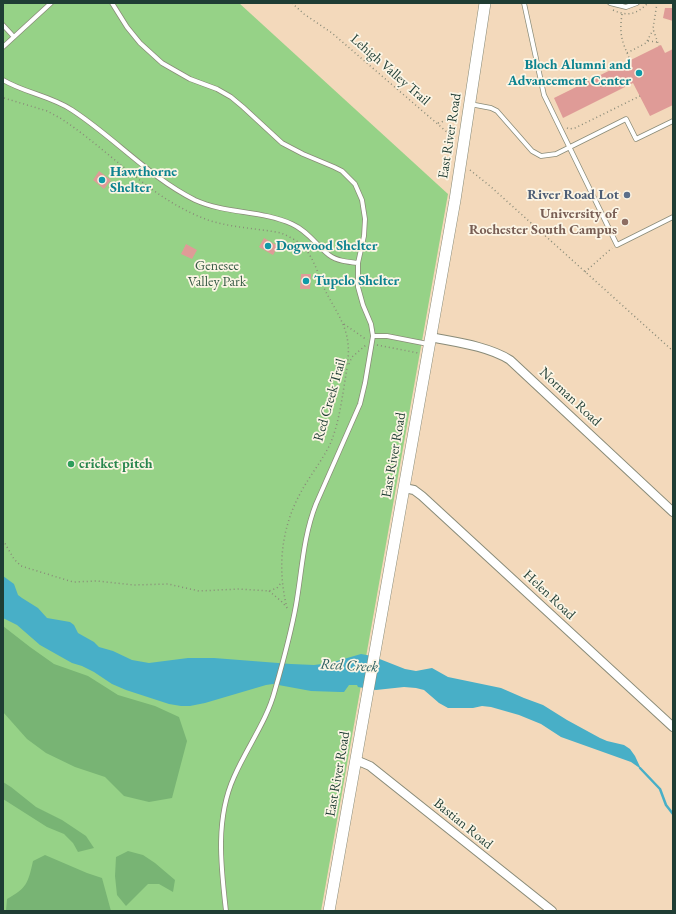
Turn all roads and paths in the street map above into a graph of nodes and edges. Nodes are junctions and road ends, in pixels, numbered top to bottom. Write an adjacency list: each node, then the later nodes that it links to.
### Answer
1 (52, 3): 12 (lane)
2 (112, 3): 31 (lane)
3 (292, 3): 24 (path, Lehigh Valley Trail)
4 (485, 3): 22 (street, East River Road)
5 (524, 3): 27 (lane)
6 (610, 3): 7 (lane)
7 (637, 3)
8 (657, 3): 11 (path)
9 (622, 14): 17 (path)
10 (3, 24): 12 (lane)
11 (653, 29): 13 (path); 14 (path)
12 (14, 37): 16 (lane)
13 (648, 40): 14 (path); 17 (path)
14 (657, 42): 15 (path)
15 (659, 46)
16 (3, 47)
17 (627, 54): 18 (path)
18 (630, 60)
19 (3, 80): 31 (lane)
20 (640, 96): 25 (path)
21 (4, 98): 33 (path)
22 (469, 109): 24 (path); 27 (lane); 28 (street, East River Road)
23 (673, 121): 27 (lane)
24 (437, 123): 26 (path, Lehigh Valley Trail)
25 (564, 126)
26 (459, 143)
27 (569, 147): 30 (lane)
28 (461, 164): 32 (path); 35 (street, East River Road)
29 (673, 217): 30 (lane)
30 (617, 245): 32 (path)
31 (358, 263): 34 (lane)
32 (585, 272): 37 (path)
33 (343, 323): 36 (path); 39 (path)
34 (373, 336): 35 (lane); 36 (lane)
35 (430, 341): 40 (street, East River Road); 41 (street, Norman Road)
36 (372, 344): 38 (path); 39 (path, Red Creek Trail); 46 (lane)
37 (673, 351)
38 (418, 353)
39 (347, 367): 43 (path, Red Creek Trail)
40 (404, 488): 47 (street, Helen Road); 48 (street, East River Road)
41 (673, 512)
42 (3, 540): 44 (path)
43 (282, 582): 44 (path); 45 (path, Red Creek Trail)
44 (269, 591): 45 (path)
45 (286, 608): 46 (path)
46 (295, 612): 49 (lane)
47 (673, 727)
48 (356, 760): 50 (street, East River Road); 51 (street, Bastian Road)
49 (226, 911)
50 (329, 911)
51 (552, 911)

